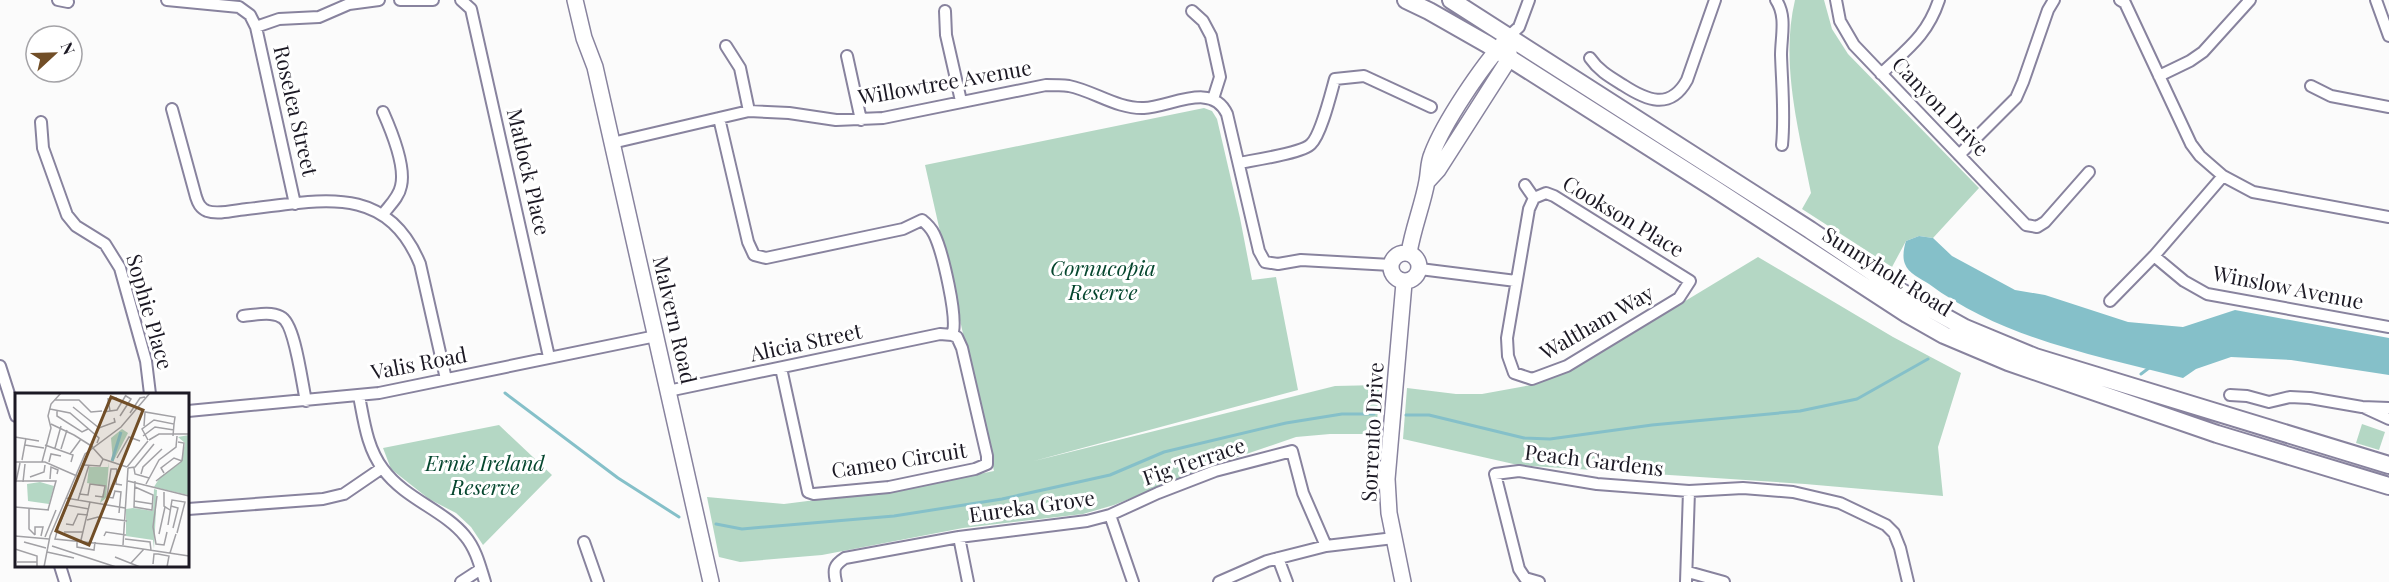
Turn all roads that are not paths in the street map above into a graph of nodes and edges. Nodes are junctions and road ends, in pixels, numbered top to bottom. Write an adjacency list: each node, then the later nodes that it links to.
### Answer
1 (167, 0): 21 (street)
2 (379, 0): 21 (street)
3 (433, 0): 17 (street)
4 (460, 0): 65 (street, Matlock Place)
5 (575, 0): 28 (street, Malvern Road)
6 (586, 0): 28 (street, Malvern Road)
7 (1406, 0): 25 (main road, Sunnyholt Road)
8 (1451, 0): 23 (main road, Sunnyholt Road)
9 (1529, 0): 23 (street)
10 (1715, 0): 27 (street)
11 (1776, 0): 43 (street)
12 (1836, 0): 29 (street, Canyon Drive)
13 (1939, 0): 29 (street)
14 (2054, 0): 44 (street)
15 (2250, 0): 30 (street)
16 (2376, 0): 22 (street)
17 (403, 1)
18 (2123, 1): 30 (street)
19 (945, 11): 33 (street)
20 (1192, 11): 32 (street)
21 (256, 27): 50 (street, Roselea Street)
22 (2389, 36)
23 (1508, 37): 25 (street); 80 (main road, Sunnyholt Road)
24 (726, 46): 37 (street)
25 (1503, 55): 53 (street); 82 (main road, Sunnyholt Road)
26 (847, 56): 40 (street)
27 (1590, 57)
28 (595, 67): 42 (street, Malvern Road)
29 (1881, 74): 44 (street, Canyon Drive)
30 (2159, 76): 47 (street)
31 (2311, 86): 35 (street)
32 (1213, 99): 33 (street, Willowtree Avenue); 45 (street)
33 (962, 101): 40 (street, Willowtree Avenue)
34 (1431, 107): 45 (street)
35 (2389, 107)
36 (172, 109): 50 (street)
37 (749, 111): 39 (street, Willowtree Avenue); 40 (street, Willowtree Avenue)
38 (382, 112): 51 (street)
39 (719, 118): 42 (street, Willowtree Avenue); 63 (street)
40 (861, 120)
41 (41, 122): 71 (street, Sophie Place)
42 (612, 143): 64 (street, Malvern Road)
43 (1782, 145)
44 (1959, 155): 46 (street, Canyon Drive)
45 (1239, 163): 55 (street)
46 (2089, 172)
47 (2223, 176): 52 (street); 54 (street)
48 (1525, 185): 49 (street, Cookson Place)
49 (1534, 198): 57 (street, Cookson Place); 58 (street, Cookson Place)
50 (296, 204): 51 (street)
51 (383, 213): 69 (street)
52 (2389, 217)
53 (1409, 253): 55 (street); 56 (street)
54 (2154, 256): 60 (street); 62 (street, Winslow Avenue)
55 (1391, 265): 59 (street)
56 (1419, 269): 57 (street); 59 (street)
57 (1516, 281): 68 (street, Cookson Place)
58 (1690, 281): 68 (street, Waltham Way)
59 (1404, 282): 87 (street, Sorrento Drive)
60 (2110, 301)
61 (243, 316): 74 (street)
62 (2389, 327)
63 (952, 335): 66 (street, Alicia Street); 66 (street, Cameo Circuit)
64 (656, 336): 65 (street, Valis Road); 70 (street, Malvern Road)
65 (549, 357): 69 (street, Valis Road)
66 (781, 368): 70 (street, Alicia Street)
67 (1, 371): 78 (street)
68 (1514, 374)
69 (446, 379): 73 (street, Valis Road)
70 (669, 391): 98 (street, Malvern Road)
71 (150, 393)
72 (2230, 395): 75 (street)
73 (359, 396): 74 (street, Valis Road); 81 (street)
74 (306, 401): 77 (street, Valis Road)
75 (2362, 407): 76 (street); 79 (street)
76 (2389, 408)
77 (189, 411)
78 (15, 413)
79 (2389, 419)
80 (2389, 465)
81 (382, 468): 84 (street); 92 (street)
82 (2389, 486)
83 (1689, 491): 93 (street); 105 (street, Peach Gardens); 107 (street, Peach Gardens)
84 (189, 509)
85 (1110, 515): 86 (street, Eureka Grove); 89 (street, Fig Terrace); 101 (street)
86 (959, 537): 99 (street, Eureka Grove); 100 (street)
87 (1394, 538): 89 (street); 104 (street, Sorrento Drive)
88 (584, 542): 97 (street)
89 (1326, 546): 90 (street)
90 (1278, 558): 102 (street); 103 (street)
91 (60, 567): 94 (street)
92 (481, 569): 95 (street); 96 (street)
93 (1687, 577): 106 (street)
94 (64, 582)
95 (462, 582)
96 (485, 582)
97 (598, 582)
98 (711, 582)
99 (836, 582)
100 (968, 582)
101 (1133, 582)
102 (1219, 582)
103 (1287, 582)
104 (1403, 582)
105 (1539, 582)
106 (1724, 582)
107 (1908, 582)

